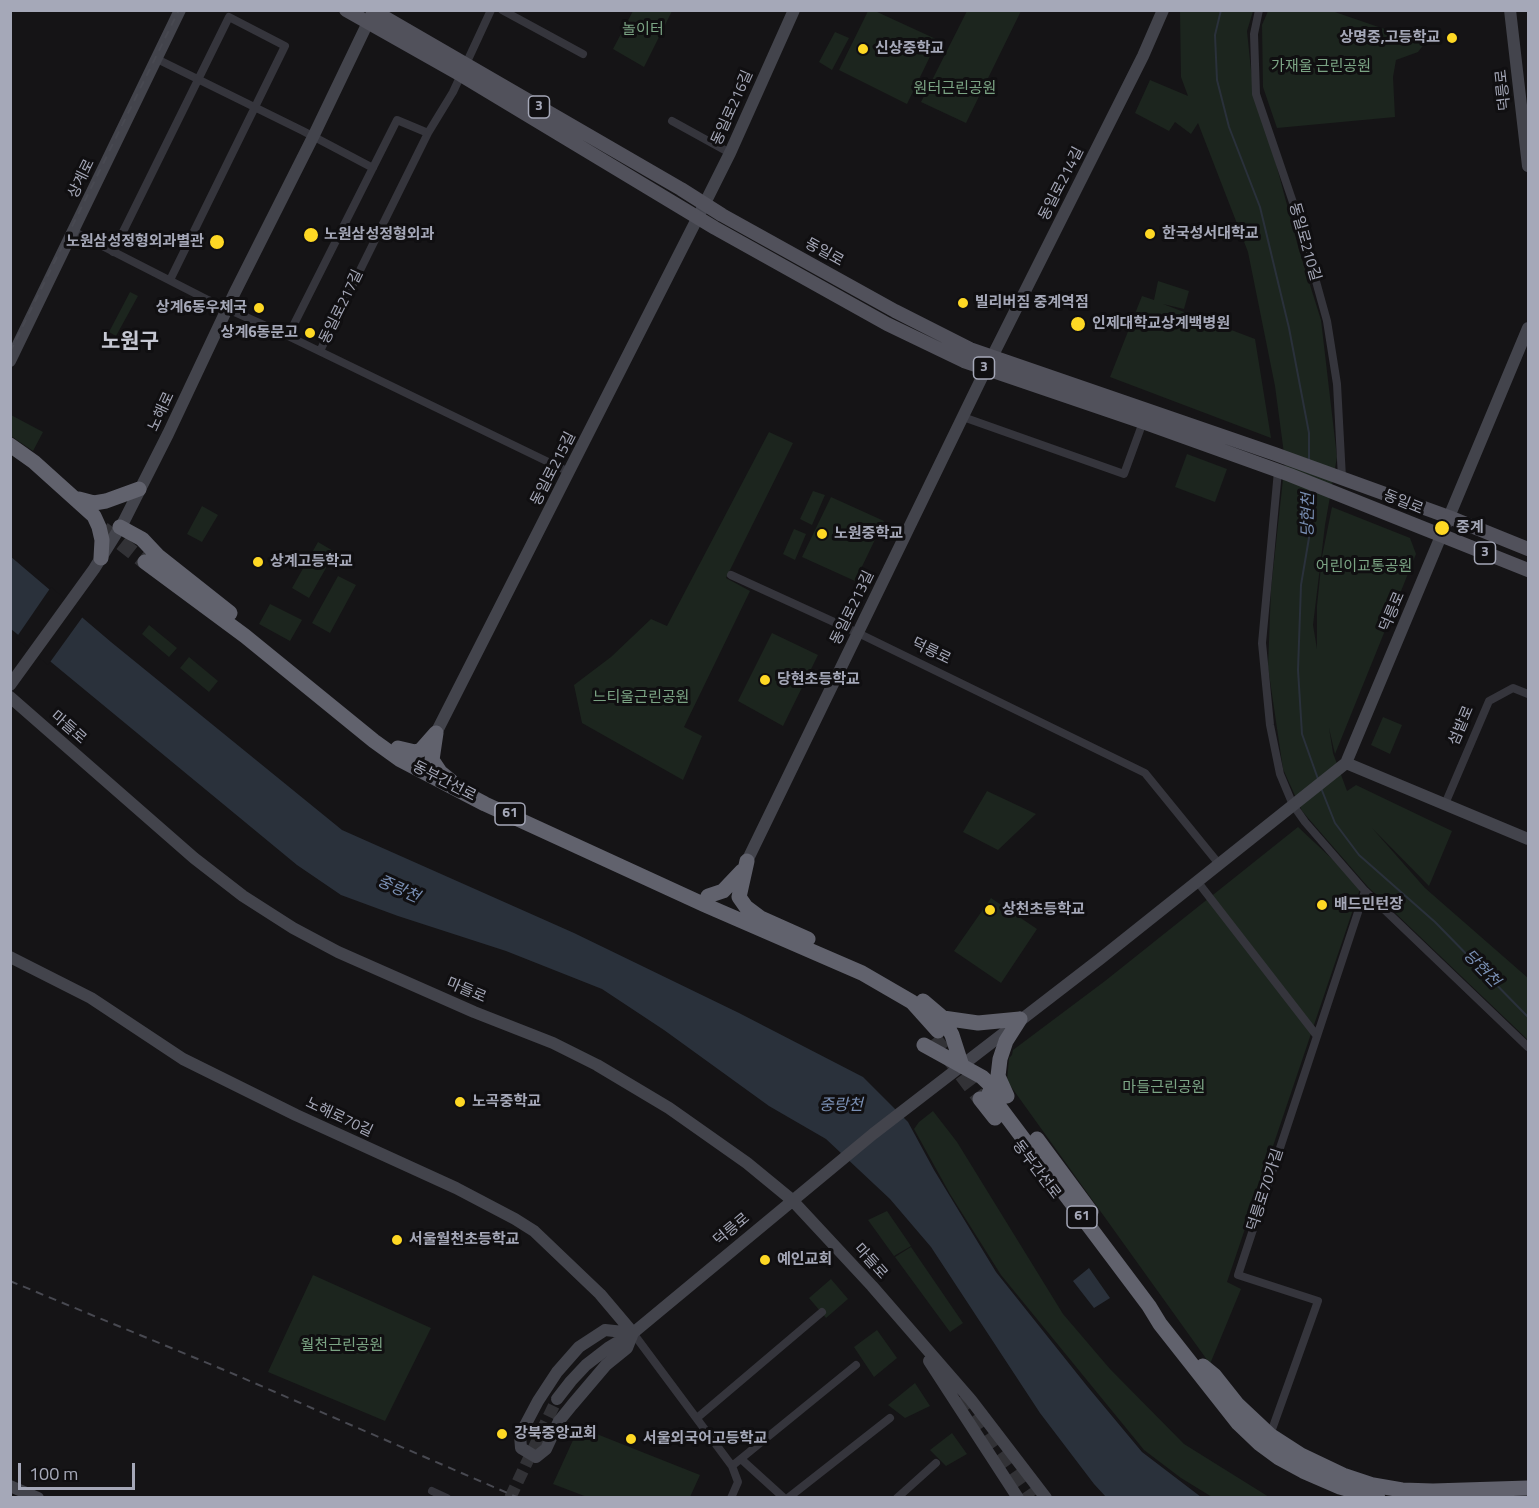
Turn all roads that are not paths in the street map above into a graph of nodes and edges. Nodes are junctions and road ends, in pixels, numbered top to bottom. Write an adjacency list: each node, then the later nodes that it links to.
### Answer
1 (180, 10): 11 (main road, 상계로)
2 (346, 10): 9 (main road, 동일로 / 3)
3 (491, 10): 12 (street, 동일로217길)
4 (502, 10): 10 (street)
5 (794, 10): 18 (main road, 동일로216길)
6 (1163, 10): 31 (main road, 동일로214길)
7 (1259, 10): 38 (street, 동일로210길)
8 (1510, 10): 19 (main road, 덕릉로)
9 (371, 14): 12 (main road, 동일로 / 3); 17 (main road, 노해로)
10 (583, 54)
11 (157, 59): 13 (street); 23 (main road, 상계로)
12 (463, 70): 16 (street, 동일로217길); 21 (main road, 동일로 / 3); 22 (main road, 동일로 / 3)
13 (199, 80): 14 (street); 14 (street); 24 (street)
14 (255, 107): 17 (street); 25 (street)
15 (672, 121): 18 (street)
16 (428, 133): 20 (street); 29 (street, 동일로217길)
17 (313, 137): 20 (street); 26 (main road, 노해로)
18 (730, 153): 21 (main road, 동일로216길)
19 (1528, 166)
20 (373, 168): 28 (street)
21 (704, 204): 22 (main road, 동일로216길); 31 (main road, 동일로 / 3)
22 (698, 217): 31 (main road, 동일로 / 3); 36 (main road, 동일로215길)
23 (73, 231): 24 (street, 동일로217길); 30 (main road, 상계로)
24 (113, 252): 25 (street, 동일로217길)
25 (170, 280): 26 (street, 동일로217길)
26 (227, 308): 28 (street, 동일로217길); 39 (main road, 노해로)
27 (1528, 328): 41 (main road, 덕릉로)
28 (288, 336): 29 (street, 동일로217길)
29 (320, 351): 36 (street)
30 (10, 361)
31 (989, 363): 32 (main road, 동일로213길); 33 (main road, 동일로 / 3); 38 (main road, 동일로 / 3)
32 (963, 417): 33 (street); 49 (main road, 동일로213길)
33 (1143, 422): 37 (main road, 동일로 / 3)
34 (10, 445): 40 (highway)
35 (10, 455): 40 (highway)
36 (569, 472): 53 (main road, 동일로215길)
37 (1284, 473): 43 (main road, 동일로 / 3); 58 (street)
38 (1339, 477): 41 (main road, 동일로 / 3)
39 (139, 489): 40 (highway); 42 (main road, 노해로)
40 (78, 505): 46 (highway)
41 (1449, 517): 43 (main road, 덕릉로); 44 (main road, 동일로 / 3)
42 (120, 527): 46 (main road, 노해로); 54 (highway)
43 (1441, 536): 47 (main road, 동일로 / 3); 55 (main road, 덕릉로)
44 (1528, 549)
45 (145, 562): 57 (highway, 동부간선로 / 61)
46 (97, 563): 50 (main road, 노해로)
47 (1528, 570)
48 (731, 575): 49 (street, 덕릉로)
49 (858, 633): 62 (main road, 동일로213길); 63 (street, 덕릉로)
50 (13, 680)
51 (1528, 694): 59 (street, 섬밭로)
52 (10, 697): 78 (main road, 마들로)
53 (436, 734): 54 (highway); 56 (highway)
54 (398, 748): 56 (highway)
55 (1347, 763): 58 (main road, 덕릉로); 59 (main road)
56 (440, 772): 57 (highway)
57 (473, 797): 61 (highway, 동부간선로 / 61)
58 (1297, 802): 63 (main road, 덕릉로); 65 (street)
59 (1445, 804): 60 (main road)
60 (1528, 839)
61 (572, 842): 66 (highway); 67 (highway, 동부간선로 / 61)
62 (747, 861): 66 (highway); 67 (highway)
63 (1219, 864): 64 (main road, 덕릉로)
64 (1197, 881): 72 (main road, 덕릉로); 74 (street)
65 (1365, 891): 74 (street, 덕릉로70가길); 75 (street)
66 (708, 896): 67 (highway)
67 (762, 924): 68 (highway, 동부간선로 / 61); 69 (highway)
68 (781, 939): 71 (highway, 동부간선로 / 61); 73 (highway, 동부간선로 / 61)
69 (813, 941): 71 (highway); 73 (highway)
70 (10, 957): 83 (main road, 노해로70길)
71 (853, 969): 73 (highway, 동부간선로 / 61)
72 (1020, 1019): 73 (highway); 76 (main road, 덕릉로); 77 (highway)
73 (935, 1033): 76 (highway); 76 (highway)
74 (1317, 1036): 89 (street, 덕릉로70가길)
75 (1528, 1047)
76 (963, 1066): 77 (highway); 78 (main road, 덕릉로)
77 (1012, 1106): 79 (highway)
78 (792, 1200): 81 (main road, 마들로); 83 (main road, 덕릉로)
79 (1144, 1299): 82 (highway, 동부간선로 / 61); 82 (highway, 동부간선로 / 61)
80 (822, 1312): 87 (street)
81 (901, 1320): 93 (main road, 마들로); 94 (main road, 마들로)
82 (1160, 1324): 84 (highway, 동부간선로 / 61)
83 (633, 1333): 83 (main road); 86 (main road, 덕릉로); 87 (street)
84 (1185, 1356): 89 (highway); 105 (highway, 동부간선로 / 61)
85 (856, 1365): 90 (street)
86 (557, 1399)
87 (697, 1418): 92 (street)
88 (890, 1418): 101 (street)
89 (1270, 1435): 96 (highway)
90 (741, 1459): 92 (street); 101 (street)
91 (936, 1463): 102 (street)
92 (732, 1466): 100 (street)
93 (1024, 1469): 94 (main road); 104 (main road, 마들로)
94 (1005, 1478): 103 (main road, 마들로)
95 (10, 1486): 98 (main road)
96 (1528, 1488)
97 (432, 1491): 99 (street)
98 (38, 1497)
99 (447, 1497)
100 (731, 1497)
101 (786, 1497)
102 (897, 1497)
103 (1018, 1497)
104 (1046, 1497)
105 (1378, 1497)

